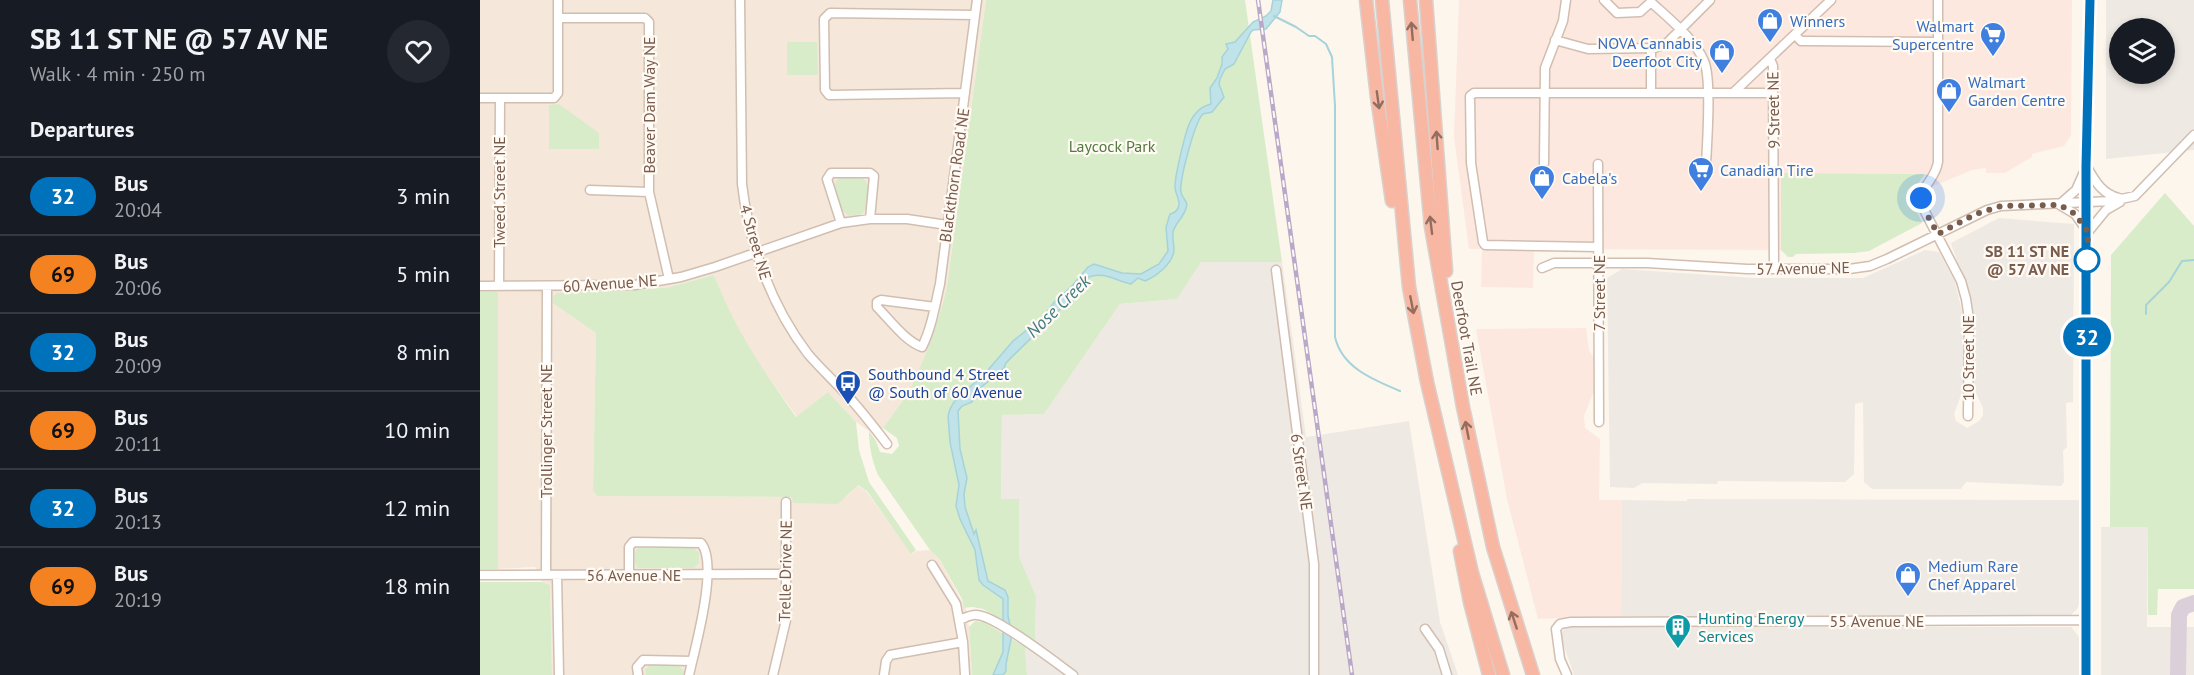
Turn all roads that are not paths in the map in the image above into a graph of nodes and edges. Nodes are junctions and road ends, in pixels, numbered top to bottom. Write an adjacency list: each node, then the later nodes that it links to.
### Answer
1 (558, 0): 15 (street)
2 (740, 0): 47 (street, 4 Street NE)
3 (977, 0): 14 (street, Blackthorn Road NE)
4 (1366, 0): 43 (highway, one-way to 43)
5 (1382, 0): 43 (highway)
6 (1410, 0): 57 (highway, Deerfoot Trail NE, one-way to 6)
7 (1427, 0): 57 (highway, one-way to 7)
8 (1566, 0): 18 (street)
9 (1604, 0): 16 (street)
10 (1710, 0): 16 (street)
11 (1831, 0): 17 (street)
12 (1938, 0): 19 (street)
13 (2090, 0): 34 (street)
14 (975, 15): 22 (street, Blackthorn Road NE); 22 (street)
15 (558, 18): 29 (street); 36 (street, Beaver Dam Way NE)
16 (1681, 29): 20 (street); 24 (street)
17 (1795, 35): 19 (street); 21 (street)
18 (1555, 40): 20 (street); 27 (street)
19 (1938, 42): 45 (street, 10 Street NE)
20 (1651, 48): 23 (street)
21 (1770, 59): 25 (street); 26 (street, 9 Street NE)
22 (965, 93): 42 (street, Blackthorn Road NE)
23 (1651, 93): 24 (street); 27 (street)
24 (1707, 93): 25 (street); 33 (street)
25 (1733, 93): 26 (street)
26 (1773, 93): 50 (street, 9 Street NE)
27 (1544, 94): 31 (street); 46 (street)
28 (480, 98): 29 (street)
29 (500, 98): 54 (street, Tweed Street NE)
30 (2194, 135): 37 (street)
31 (1544, 163)
32 (1598, 164): 46 (street, 7 Street NE)
33 (1706, 165)
34 (2086, 166): 37 (street); 38 (street); 39 (street)
35 (590, 190): 36 (street)
36 (649, 192): 52 (street, Beaver Dam Way NE)
37 (2125, 199): 38 (street, 57 Avenue NE); 44 (street)
38 (2087, 202): 39 (street, 57 Avenue NE); 44 (street)
39 (2060, 205): 44 (street); 45 (street, 57 Avenue NE)
40 (870, 219): 41 (street, 60 Avenue NE); 41 (street); 42 (street, 60 Avenue NE)
41 (841, 223): 47 (street, 60 Avenue NE)
42 (947, 225): 56 (street, Blackthorn Road NE)
43 (1402, 226): 60 (highway, one-way to 60)
44 (2088, 232): 71 (street)
45 (1938, 234): 50 (street, 57 Avenue NE); 58 (street, 10 Street NE)
46 (1598, 247): 48 (street, 7 Street NE)
47 (756, 252): 52 (street, 60 Avenue NE); 61 (street, 4 Street NE)
48 (1599, 263): 49 (street, 57 Avenue NE); 50 (street, 57 Avenue NE); 59 (street, 7 Street NE)
49 (1542, 268)
50 (1774, 269)
51 (1276, 270): 82 (street, 6 Street NE)
52 (669, 279): 55 (street, 60 Avenue NE)
53 (480, 286): 54 (street, 60 Avenue NE)
54 (499, 286): 55 (street, 60 Avenue NE)
55 (547, 286): 66 (street, Trollinger Street NE)
56 (935, 307): 56 (street, Blackthorn Road NE)
57 (1463, 407): 86 (highway, Deerfoot Trail NE, one-way to 57)
58 (1968, 416)
59 (1599, 422)
60 (1438, 423): 84 (highway); 85 (highway)
61 (887, 444)
62 (786, 502): 64 (street, Trelle Drive NE)
63 (932, 565): 70 (street)
64 (787, 574): 67 (street, 56 Avenue NE); 78 (street, Trelle Drive NE)
65 (480, 575): 66 (street, 56 Avenue NE)
66 (546, 575): 68 (street, 56 Avenue NE)
67 (706, 575): 69 (street, 56 Avenue NE); 69 (street); 74 (street)
68 (557, 576): 69 (street, 56 Avenue NE); 75 (street)
69 (629, 576)
70 (960, 620): 73 (street); 81 (street)
71 (2085, 620): 87 (street, 55 Avenue NE); 88 (street)
72 (1425, 629): 83 (street)
73 (963, 642): 79 (street); 80 (street)
74 (692, 661): 76 (street); 77 (street)
75 (559, 675)
76 (638, 675)
77 (689, 675)
78 (773, 675)
79 (884, 675)
80 (966, 675)
81 (1073, 675)
82 (1314, 675)
83 (1447, 675)
84 (1489, 675)
85 (1503, 675)
86 (1533, 675)
87 (1567, 675)
88 (2086, 675)

